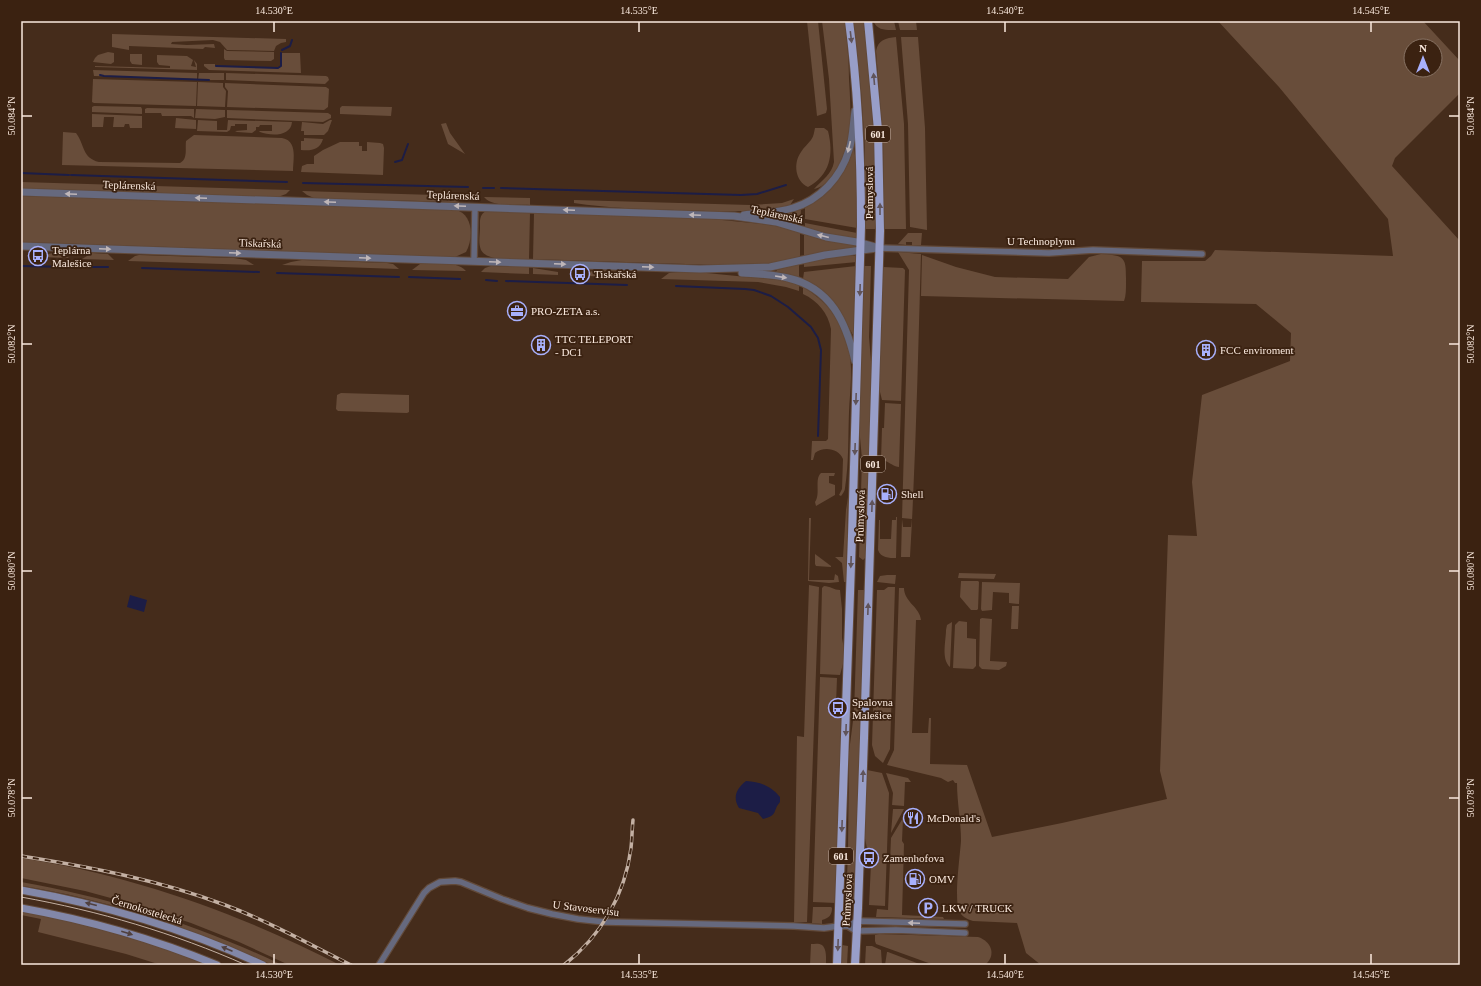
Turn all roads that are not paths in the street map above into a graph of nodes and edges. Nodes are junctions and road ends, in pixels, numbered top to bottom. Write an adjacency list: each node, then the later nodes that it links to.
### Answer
1 (849, 21): 3 (main road, Průmyslová / 601, one-way to 3)
2 (868, 21): 9 (main road, Průmyslová / 601, one-way to 2)
3 (858, 95): 6 (street, one-way to 6); 8 (main road, Průmyslová / 601)
4 (21, 192): 5 (street, Teplárenská, one-way to 4)
5 (475, 207): 6 (street, Teplárenská, one-way to 5); 11 (street)
6 (734, 216): 8 (street, Teplárenská, one-way to 6)
7 (21, 246): 11 (street, Tiskařská, one-way to 11)
8 (861, 247): 9 (street, Teplárenská); 12 (street, Tiskařská); 13 (main road, Průmyslová / 601, one-way to 13)
9 (880, 248): 10 (street, U Technoplynu); 16 (main road, Průmyslová / 601, one-way to 9)
10 (1202, 254)
11 (474, 261): 12 (street, Tiskařská, one-way to 12)
12 (700, 269): 13 (street, one-way to 13)
13 (857, 368): 18 (main road, Průmyslová / 601, one-way to 18)
14 (21, 890): 23 (main road, Černokostelecká, one-way to 14)
15 (21, 908): 22 (main road, one-way to 22)
16 (857, 921): 17 (street, one-way to 16); 19 (street); 20 (main road, Průmyslová / 601)
17 (965, 924)
18 (838, 926): 19 (street, U Stavoservisu); 24 (street, U Stavoservisu); 25 (main road, Průmyslová / 601, one-way to 25)
19 (848, 926): 20 (street)
20 (856, 931): 21 (street); 26 (main road, Průmyslová / 601)
21 (965, 933)
22 (217, 965)
23 (263, 965)
24 (379, 965)
25 (837, 965)
26 (855, 965)

